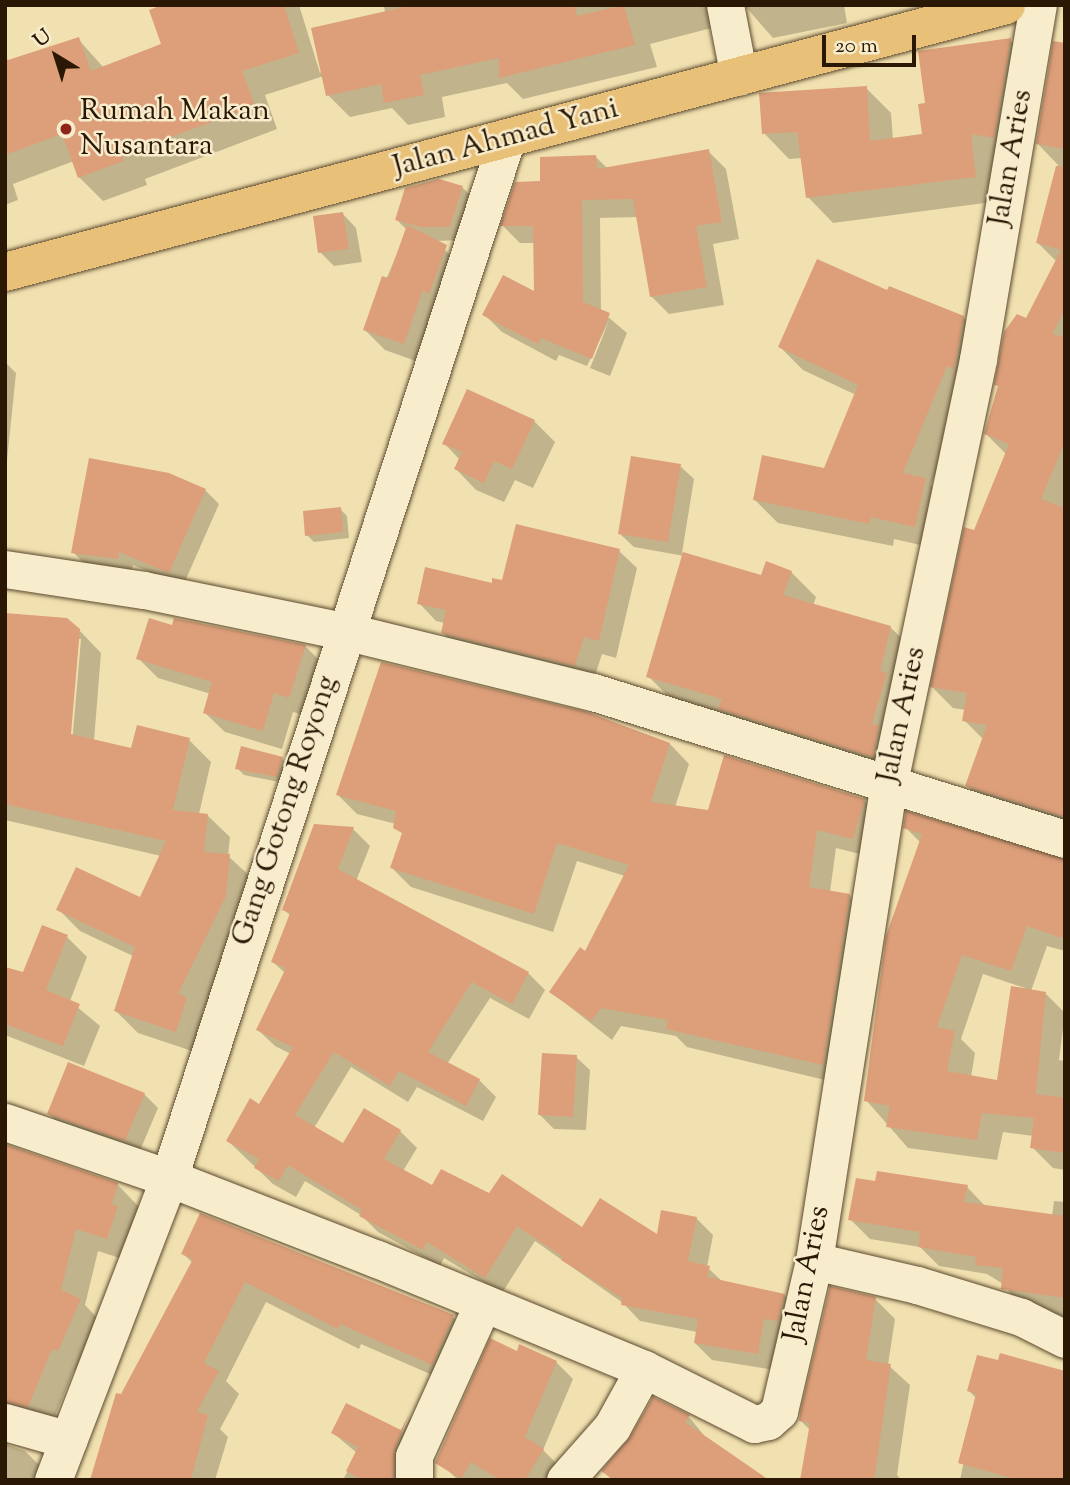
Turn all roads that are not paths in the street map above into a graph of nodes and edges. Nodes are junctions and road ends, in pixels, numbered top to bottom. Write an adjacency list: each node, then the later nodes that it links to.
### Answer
1 (726, 5): 4 (street)
2 (1006, 5): 4 (highway, Jalan Ahmad Yani)
3 (1038, 5): 9 (street, Jalan Aries)
4 (739, 77): 5 (highway, Jalan Ahmad Yani)
5 (507, 138): 6 (highway, Jalan Ahmad Yani); 8 (street, Gang Gotong Royong)
6 (5, 272)
7 (5, 569): 8 (street)
8 (344, 631): 9 (street); 12 (street, Gang Gotong Royong)
9 (889, 782): 10 (street); 13 (street, Jalan Aries)
10 (1065, 839)
11 (5, 1122): 12 (street)
12 (169, 1178): 14 (street); 18 (street, Gang Gotong Royong)
13 (814, 1261): 15 (street); 16 (street, Jalan Aries)
14 (483, 1303): 16 (street); 20 (street)
15 (1065, 1339)
16 (644, 1369): 21 (street)
17 (5, 1422): 18 (street)
18 (69, 1440): 19 (street, Gang Gotong Royong)
19 (54, 1480)
20 (414, 1480)
21 (565, 1480)

